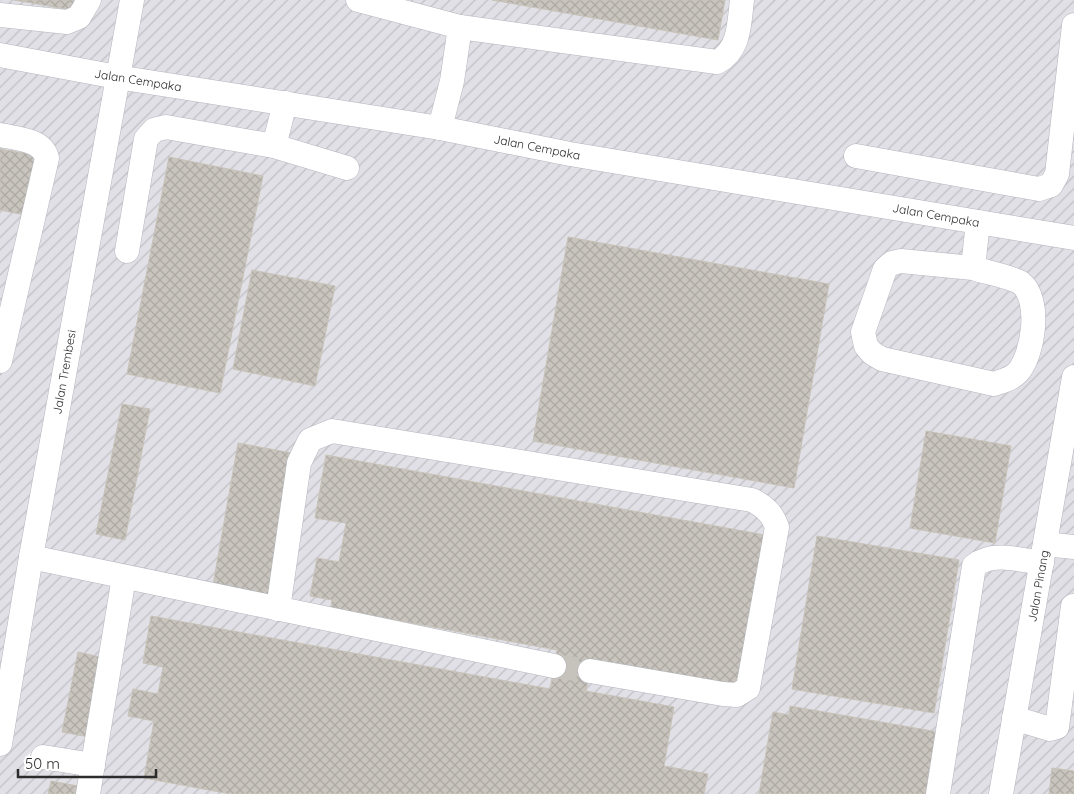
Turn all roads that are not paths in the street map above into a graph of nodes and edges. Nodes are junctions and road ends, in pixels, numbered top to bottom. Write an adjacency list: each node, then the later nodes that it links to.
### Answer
1 (89, 0): 5 (street)
2 (132, 0): 9 (street, Jalan Trembesi)
3 (358, 0): 7 (street)
4 (742, 0): 7 (street)
5 (0, 15)
6 (1074, 25): 14 (street)
7 (460, 27): 11 (street)
8 (0, 55): 9 (street, Jalan Cempaka)
9 (117, 78): 10 (street, Jalan Cempaka); 24 (street, Jalan Trembesi)
10 (285, 103): 11 (street, Jalan Cempaka); 13 (street)
11 (440, 128): 16 (street, Jalan Cempaka)
12 (0, 134): 20 (street)
13 (274, 146): 15 (street); 18 (street)
14 (856, 156)
15 (347, 168)
16 (978, 222): 17 (street, Jalan Cempaka); 19 (street)
17 (1074, 238)
18 (127, 251)
19 (973, 268): 19 (street)
20 (0, 361)
21 (1074, 377): 23 (street, Jalan Pinang)
22 (1074, 547): 23 (street)
23 (1043, 553): 31 (street, Jalan Pinang); 36 (street)
24 (30, 556): 25 (street); 30 (street, Jalan Trembesi)
25 (124, 577): 27 (street); 34 (street)
26 (1073, 606): 31 (street)
27 (278, 609): 28 (street); 29 (street)
28 (554, 666)
29 (590, 671)
30 (5, 690): 32 (street, Jalan Trembesi)
31 (1014, 718): 37 (street, Jalan Pinang)
32 (0, 744)
33 (43, 757): 34 (street)
34 (93, 765): 35 (street)
35 (88, 794)
36 (938, 794)
37 (1001, 794)

